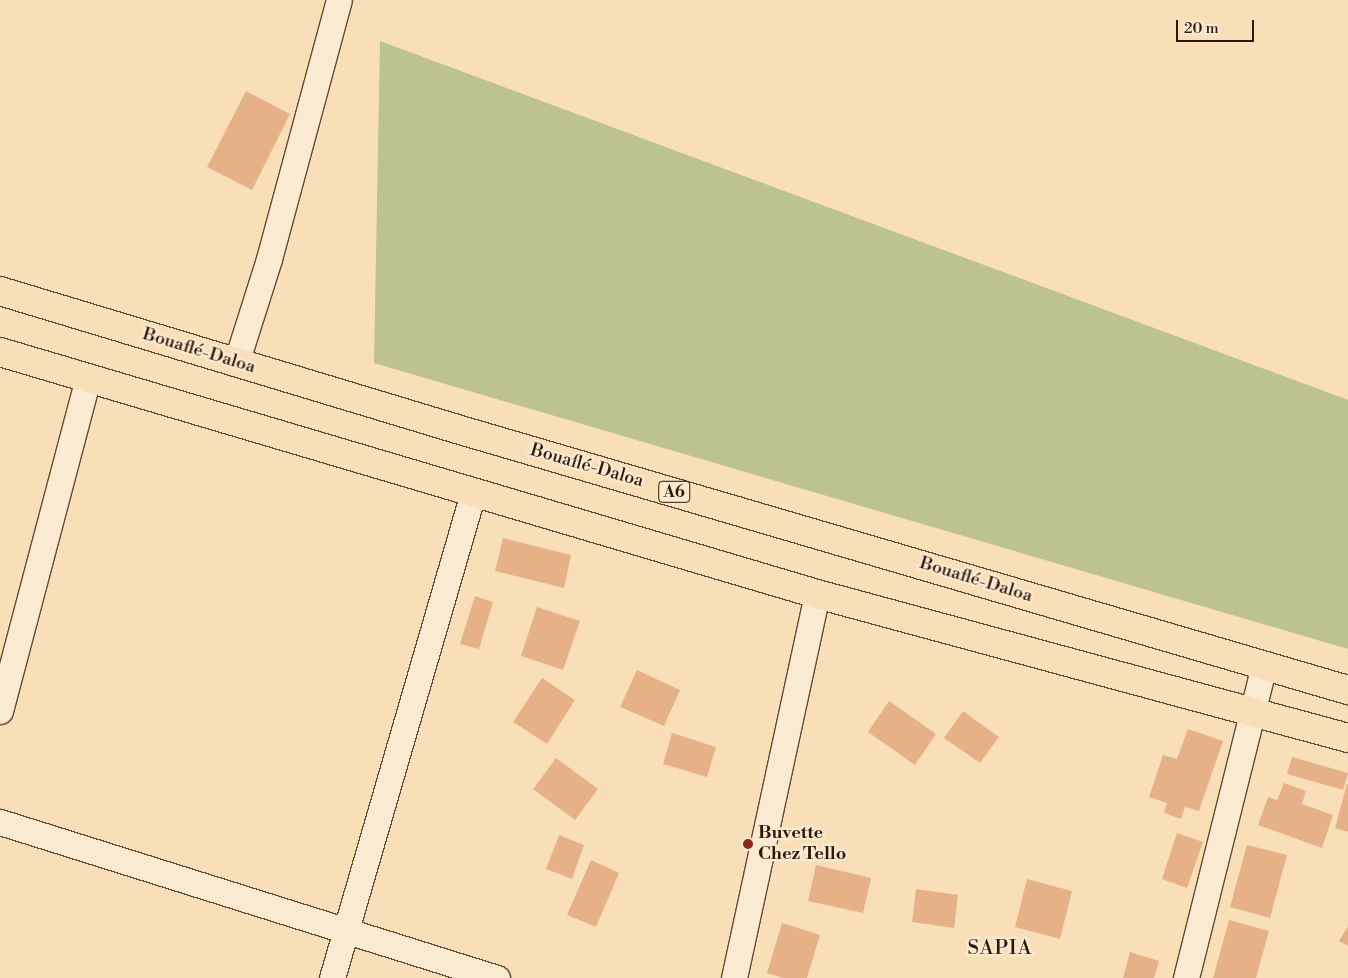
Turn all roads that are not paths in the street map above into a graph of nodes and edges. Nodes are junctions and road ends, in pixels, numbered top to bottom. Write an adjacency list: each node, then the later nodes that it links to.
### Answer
1 (339, 0): 4 (street)
2 (0, 291): 4 (highway, Bouaflé-Daloa / A6)
3 (0, 352): 5 (highway)
4 (236, 362): 8 (highway, Bouaflé-Daloa / A6)
5 (88, 379): 6 (highway); 10 (street)
6 (473, 493): 7 (highway); 14 (street)
7 (817, 594): 11 (highway); 17 (street)
8 (1264, 666): 9 (highway, Bouaflé-Daloa / A6); 11 (street)
9 (1348, 690)
10 (0, 711)
11 (1255, 712): 12 (highway); 18 (street)
12 (1348, 738)
13 (0, 822): 14 (street)
14 (345, 931): 15 (street); 16 (street)
15 (332, 978)
16 (497, 978)
17 (734, 978)
18 (1186, 978)

